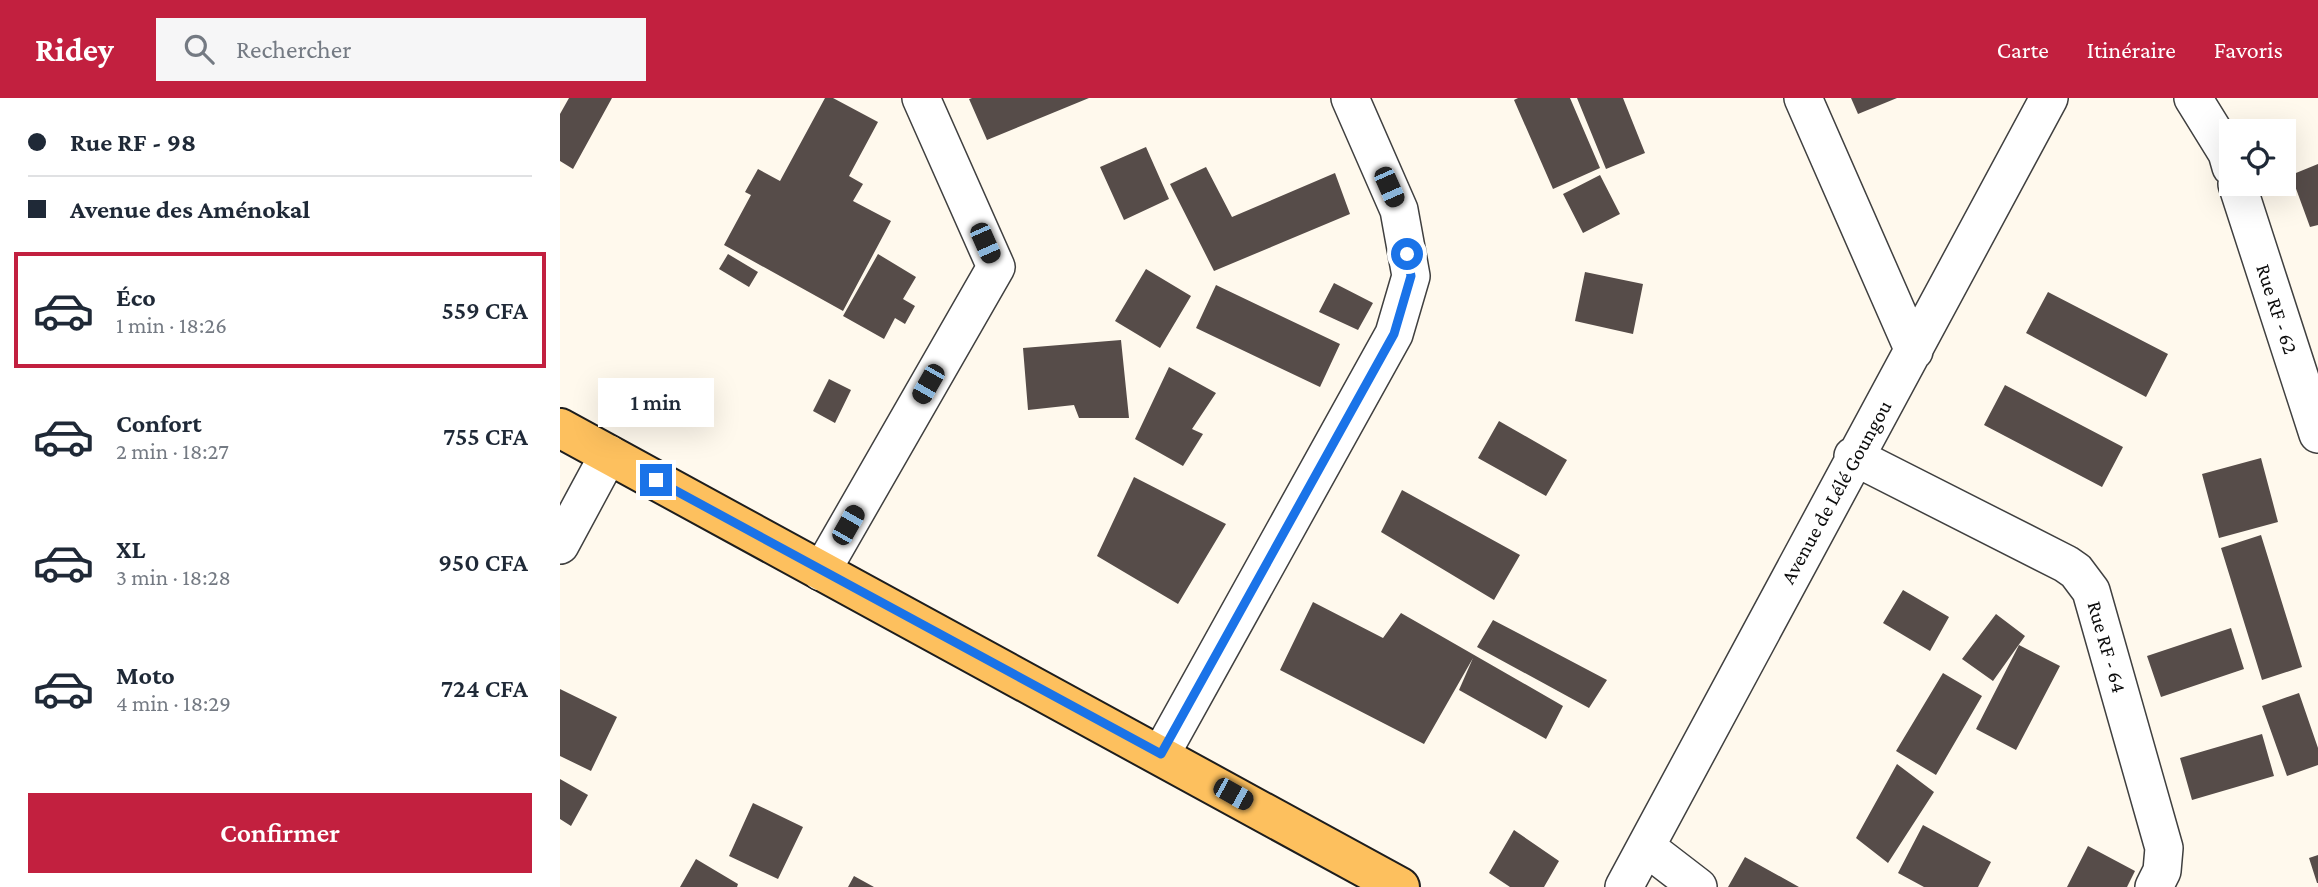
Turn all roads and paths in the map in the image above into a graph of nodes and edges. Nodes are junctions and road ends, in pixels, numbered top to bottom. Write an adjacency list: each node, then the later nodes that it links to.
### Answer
1 (921, 98): 14 (street)
2 (1350, 98): 15 (street)
3 (1803, 98): 8 (street)
4 (2049, 98): 8 (street, Avenue de Lélé Goungou)
5 (2193, 98): 6 (street)
6 (2219, 140)
7 (2241, 196): 10 (street, Rue RF - 62)
8 (1914, 351): 12 (street, Avenue de Lélé Goungou)
9 (560, 428): 11 (main road)
10 (2318, 434)
11 (609, 454): 13 (street); 14 (main road)
12 (1853, 456): 16 (street, Avenue de Lélé Goungou); 20 (street, Rue RF - 64)
13 (563, 534)
14 (821, 572): 15 (main road)
15 (1161, 754): 17 (main road)
16 (1646, 847): 18 (street, Avenue de Lélé Goungou); 19 (street)
17 (1400, 887)
18 (1625, 887)
19 (1698, 887)
20 (2154, 887)

